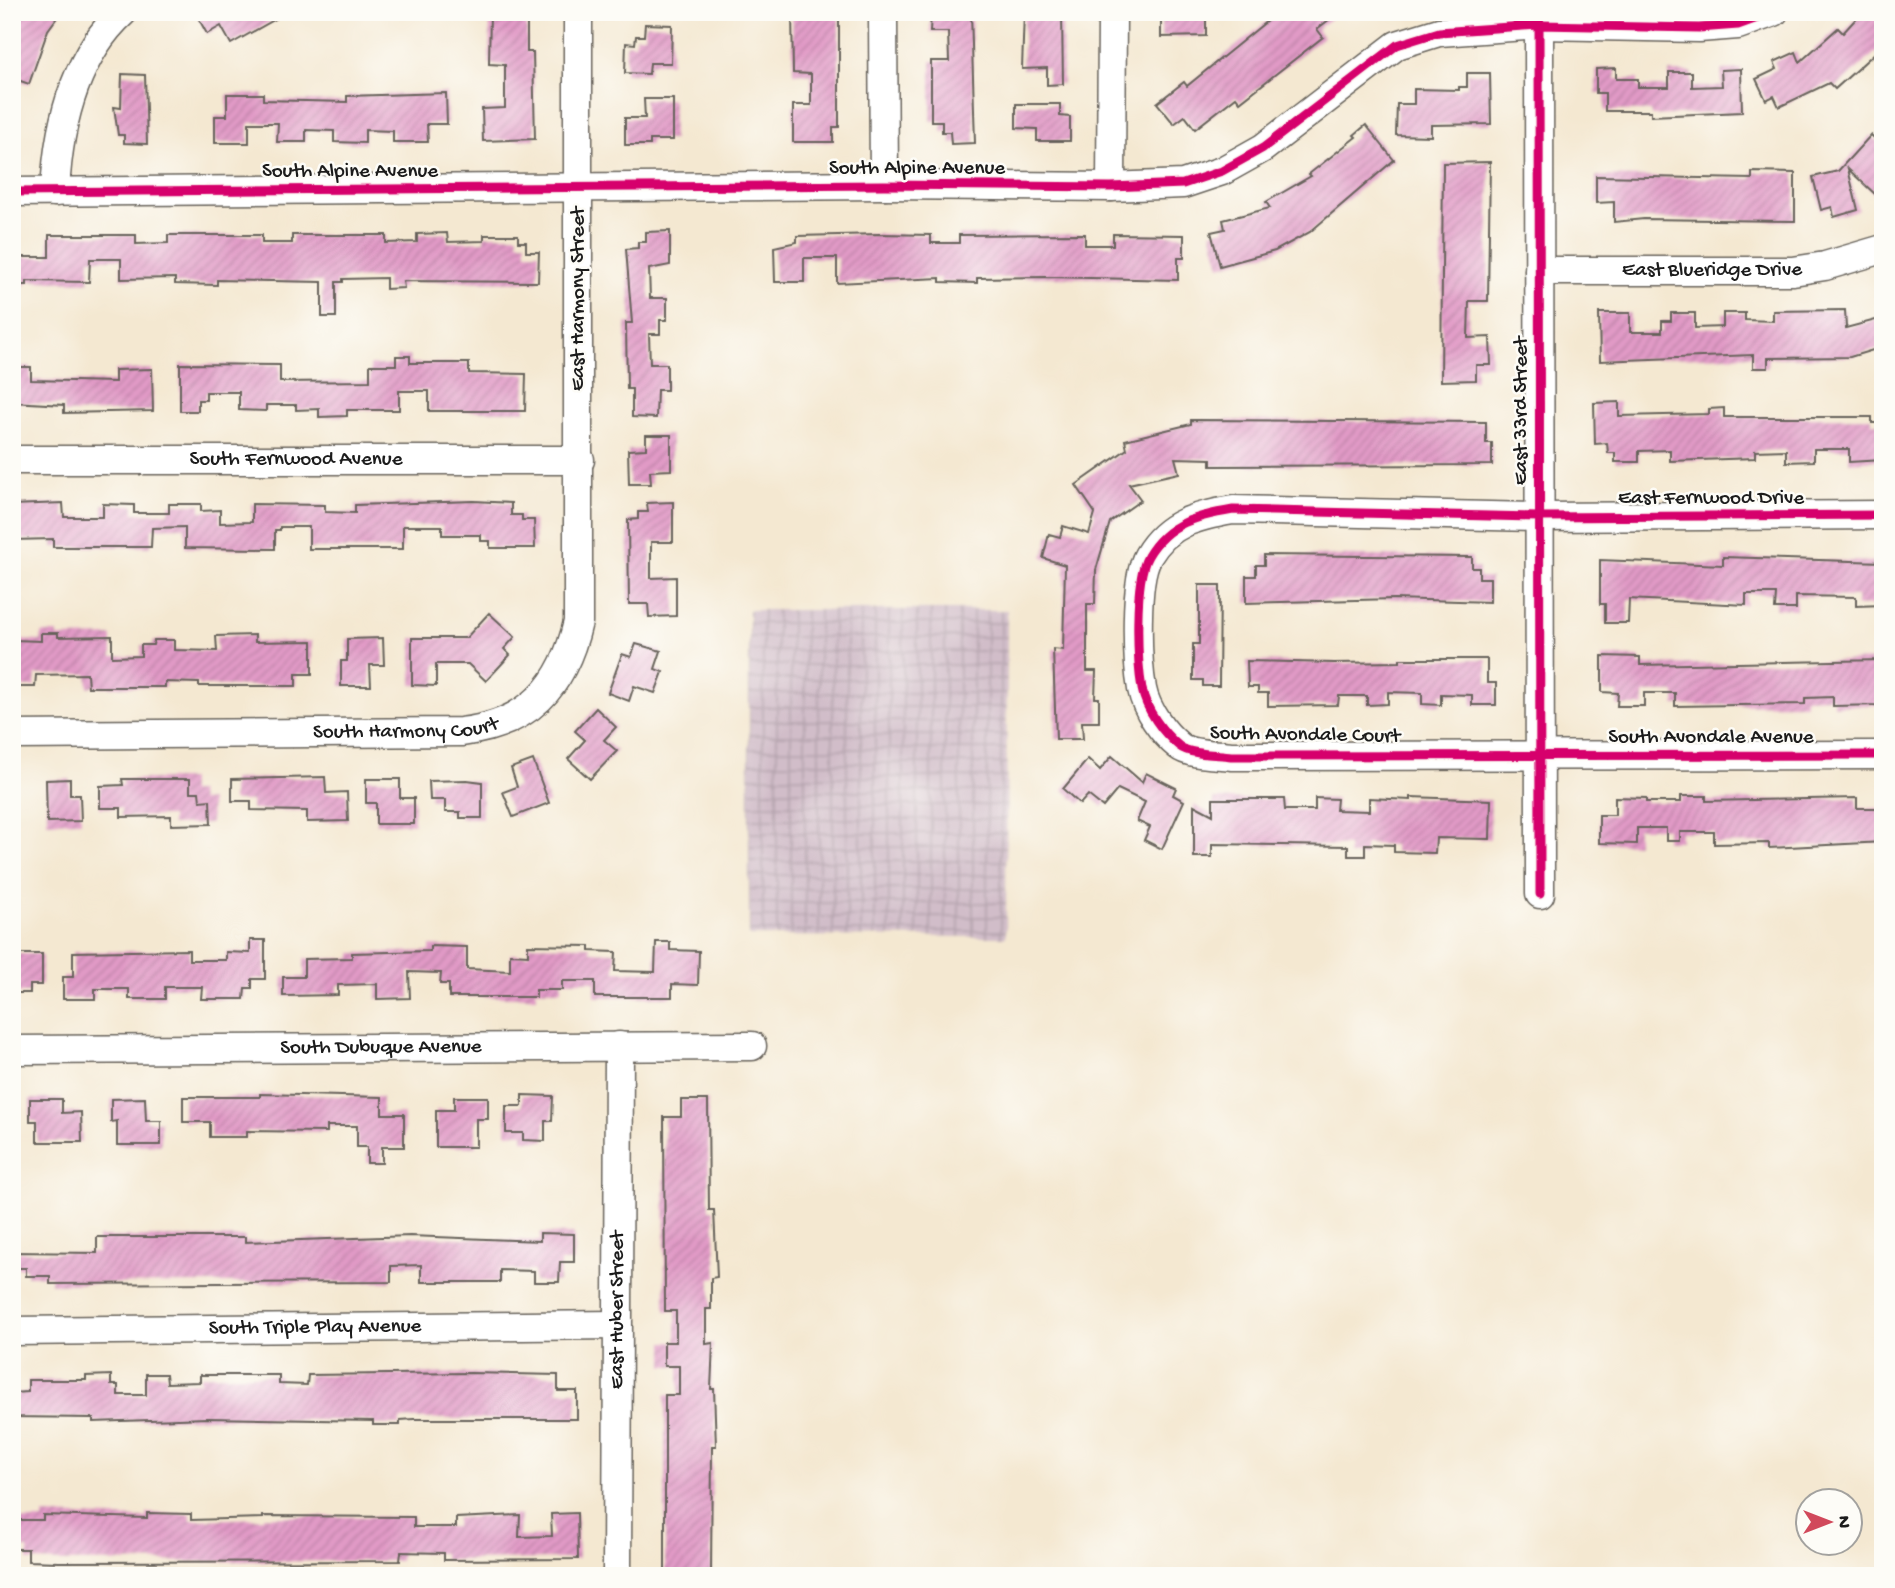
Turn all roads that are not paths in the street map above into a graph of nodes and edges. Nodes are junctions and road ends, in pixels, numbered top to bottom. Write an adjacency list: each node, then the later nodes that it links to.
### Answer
1 (123, 12): 11 (street)
2 (578, 12): 9 (street, East Harmony Street)
3 (883, 12): 7 (street)
4 (1112, 12): 8 (street)
5 (1774, 12): 6 (street, South Alpine Avenue)
6 (1539, 19): 8 (street, South Alpine Avenue); 13 (street, East 33rd Street)
7 (884, 185): 8 (street, South Alpine Avenue); 9 (street, South Alpine Avenue)
8 (1111, 187)
9 (578, 188): 11 (street, South Alpine Avenue); 15 (street, East Harmony Street)
10 (12, 192): 11 (street, South Alpine Avenue)
11 (55, 192)
12 (1883, 249): 13 (street, East Blueridge Drive)
13 (1539, 271): 17 (street, East 33rd Street)
14 (12, 460): 15 (street, South Fernwood Avenue)
15 (580, 460): 18 (street, South Harmony Court)
16 (1883, 515): 17 (street, East Fernwood Drive)
17 (1539, 517): 20 (street, East 33rd Street); 20 (street, South Avondale Court)
18 (12, 735)
19 (1883, 755): 20 (street, South Avondale Avenue)
20 (1538, 756): 21 (street, East 33rd Street)
21 (1540, 894)
22 (752, 1045): 23 (street, South Dubuque Avenue)
23 (619, 1046): 24 (street, South Dubuque Avenue); 25 (street, East Huber Street)
24 (12, 1050)
25 (617, 1325): 26 (street, South Triple Play Avenue); 27 (street, East Huber Street)
26 (12, 1331)
27 (617, 1576)

